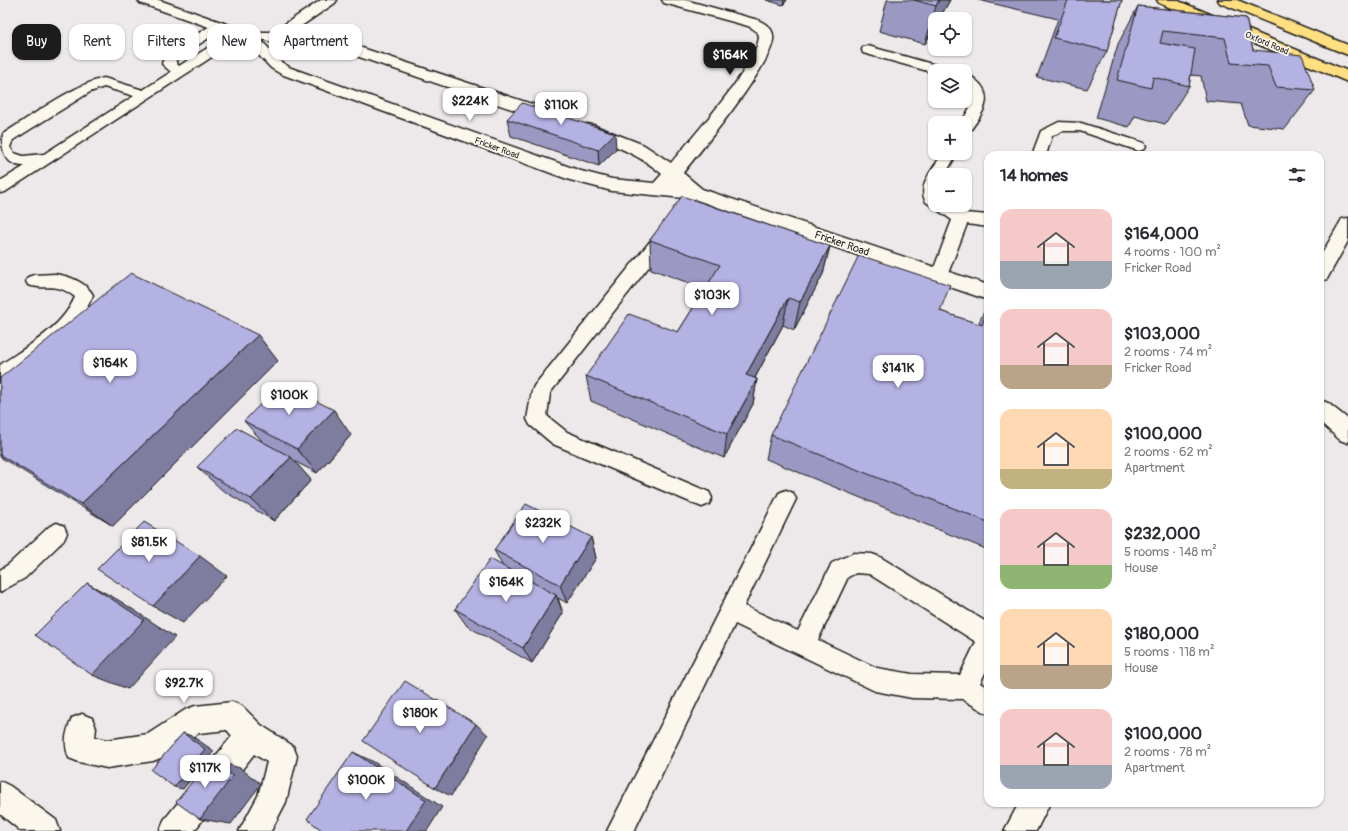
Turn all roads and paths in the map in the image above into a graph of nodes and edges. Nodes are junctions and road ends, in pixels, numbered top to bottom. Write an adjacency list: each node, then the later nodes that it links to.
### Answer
1 (145, 0): 6 (street, Fricker Road)
2 (330, 0): 7 (street)
3 (669, 0): 23 (street)
4 (1164, 0): 16 (main road, Oxford Road)
5 (1225, 0): 9 (main road)
6 (213, 24)
7 (293, 24)
8 (207, 34): 15 (lane)
9 (1344, 47)
10 (868, 50): 14 (lane)
11 (261, 51): 25 (street, Fricker Road)
12 (362, 53): 23 (street, Fricker Road)
13 (207, 59): 15 (lane)
14 (928, 67)
15 (181, 71): 18 (lane)
16 (1348, 77)
17 (972, 83): 19 (lane)
18 (146, 95): 22 (lane); 22 (lane)
19 (972, 116)
20 (1139, 146): 21 (lane)
21 (1040, 151)
22 (48, 158): 24 (lane)
23 (673, 173): 25 (street); 26 (street, Fricker Road)
24 (0, 188)
25 (657, 190): 26 (street, Fricker Road)
26 (700, 194): 32 (street, Fricker Road); 39 (lane)
27 (952, 212): 28 (lane)
28 (961, 218): 29 (lane); 32 (lane)
29 (984, 221)
30 (1348, 224): 31 (street)
31 (1324, 267)
32 (939, 276): 34 (street, Fricker Road)
33 (34, 281): 35 (lane)
34 (984, 292)
35 (0, 375)
36 (1324, 411): 38 (street)
37 (1324, 428): 38 (street)
38 (1348, 434)
39 (702, 498)
40 (786, 499): 43 (lane)
41 (57, 533): 42 (lane)
42 (0, 582)
43 (731, 611): 45 (lane); 56 (lane)
44 (984, 634): 45 (lane)
45 (803, 646): 47 (lane)
46 (984, 650): 47 (lane)
47 (966, 688): 48 (lane)
48 (984, 699)
49 (82, 728): 50 (street)
50 (251, 735): 54 (street); 55 (street)
51 (0, 796): 53 (street)
52 (1033, 807): 57 (street)
53 (41, 830)
54 (175, 831)
55 (254, 831)
56 (620, 831)
57 (1020, 831)

